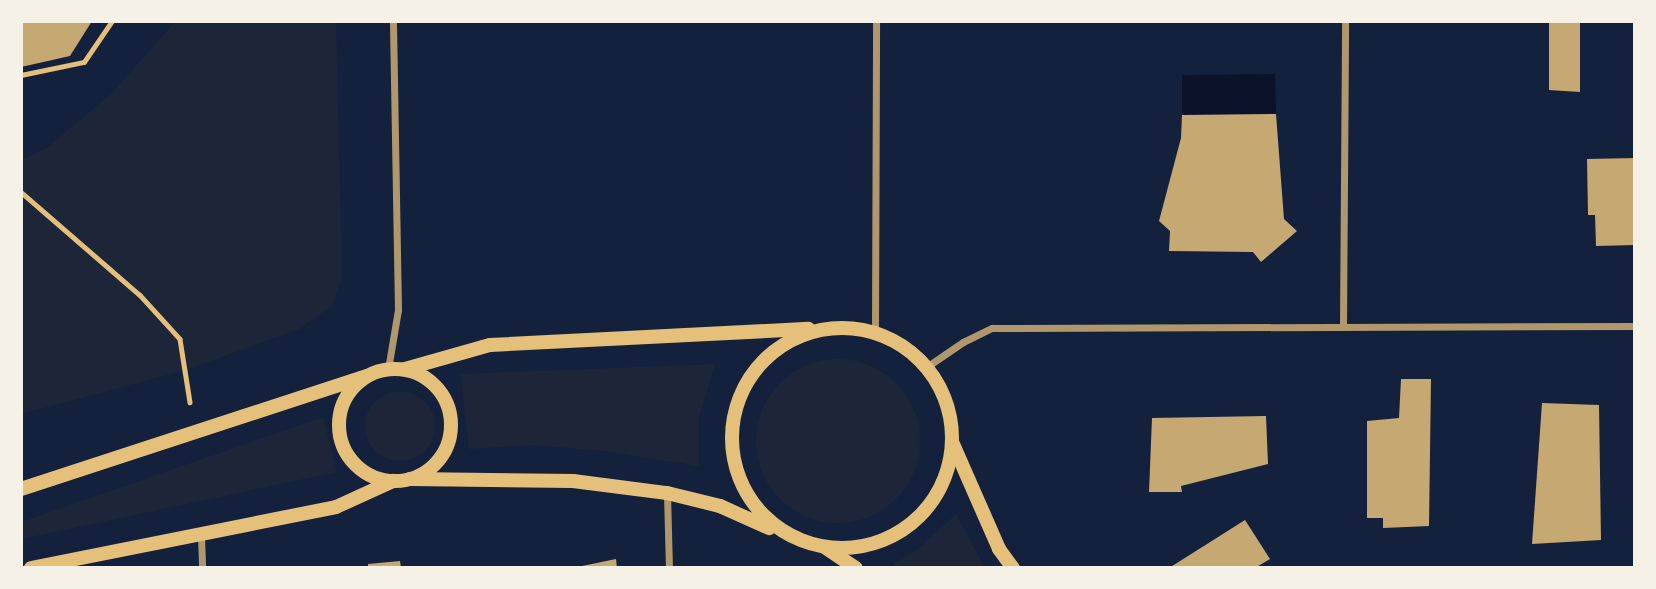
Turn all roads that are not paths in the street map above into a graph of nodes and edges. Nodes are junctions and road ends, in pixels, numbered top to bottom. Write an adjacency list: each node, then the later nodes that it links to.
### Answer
1 (393, 21): 9 (street)
2 (876, 21): 7 (street)
3 (1345, 21): 4 (street)
4 (1343, 325): 5 (street); 8 (street)
5 (1635, 326)
6 (832, 328): 7 (main road); 10 (main road); 18 (main road)
7 (876, 332): 8 (main road)
8 (925, 368): 12 (main road)
9 (388, 369): 10 (main road); 11 (main road)
10 (405, 369): 13 (main road)
11 (368, 376): 14 (main road); 15 (main road)
12 (953, 444): 19 (main road); 24 (main road)
13 (410, 479): 14 (main road); 16 (main road)
14 (393, 481): 17 (main road)
15 (21, 489)
16 (667, 493): 18 (main road); 22 (street)
17 (201, 535): 20 (main road); 21 (street)
18 (791, 537): 19 (main road)
19 (826, 548): 23 (main road)
20 (31, 568)
21 (202, 568)
22 (669, 568)
23 (856, 568)
24 (1013, 568)

